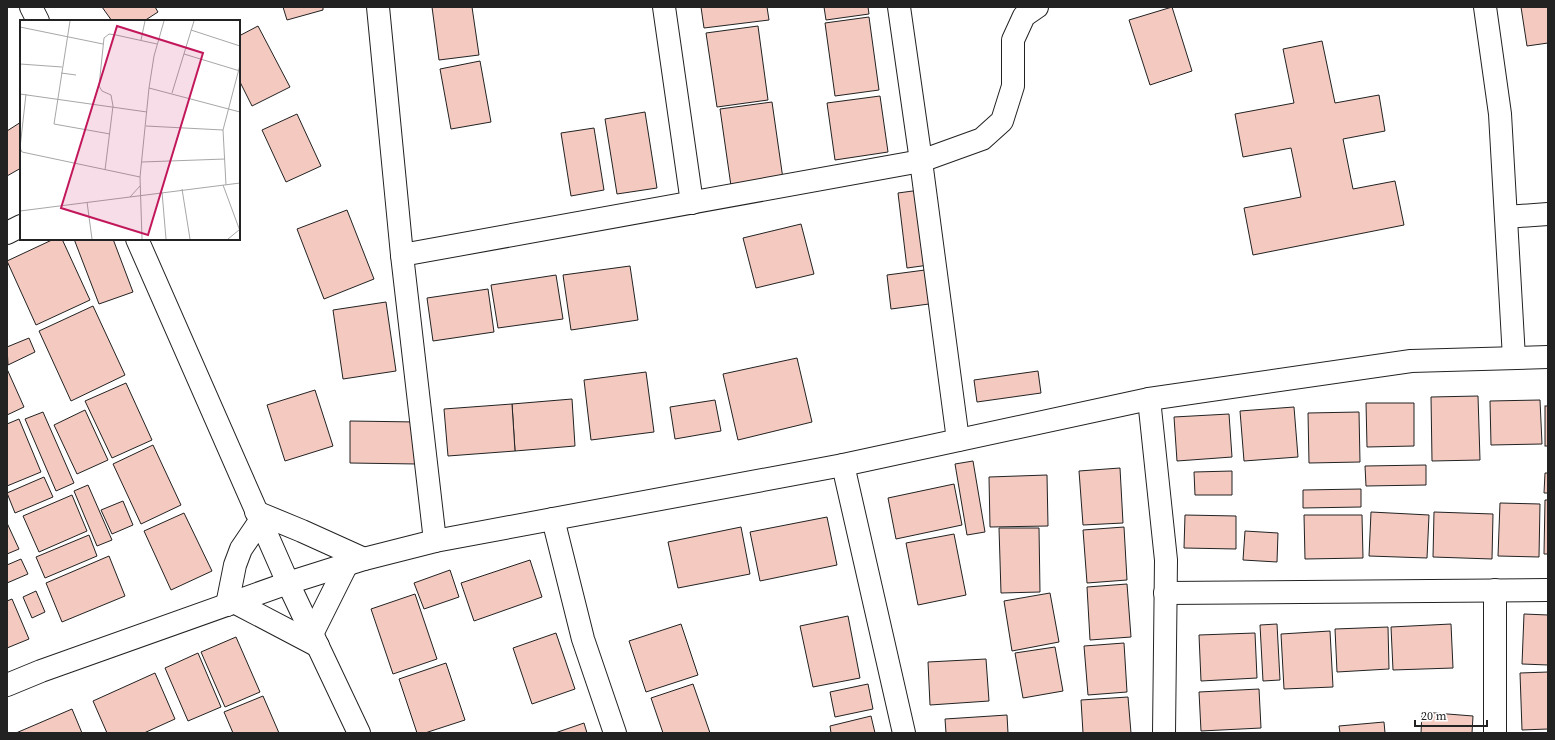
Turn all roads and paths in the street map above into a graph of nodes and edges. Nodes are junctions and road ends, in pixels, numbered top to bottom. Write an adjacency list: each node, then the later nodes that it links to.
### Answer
1 (31, 7): 7 (street)
2 (378, 7): 15 (street)
3 (664, 7): 9 (street)
4 (899, 7): 8 (street)
5 (1037, 7): 8 (street)
6 (1484, 7): 11 (street)
7 (38, 20)
8 (921, 161): 9 (street); 19 (street)
9 (692, 202): 15 (street)
10 (1548, 214): 11 (street)
11 (1506, 217): 16 (street)
12 (20, 226): 13 (street)
13 (7, 233)
14 (137, 240): 21 (street)
15 (402, 255): 23 (street)
16 (1514, 358): 17 (street); 18 (street)
17 (1548, 358)
18 (1149, 399): 19 (street); 28 (street)
19 (958, 440): 20 (street)
20 (843, 464): 22 (street); 34 (street)
21 (258, 516): 24 (street); 25 (street); 29 (street)
22 (553, 519): 23 (street); 33 (street)
23 (435, 541): 24 (street)
24 (355, 562): 25 (street); 30 (street)
25 (288, 583): 29 (street); 30 (street)
26 (1495, 590): 27 (street); 28 (street); 36 (street)
27 (1548, 590)
28 (1166, 593): 35 (street)
29 (232, 604): 30 (street); 31 (street)
30 (315, 640): 32 (street)
31 (7, 685)
32 (359, 733)
33 (616, 733)
34 (904, 733)
35 (1164, 733)
36 (1495, 733)

